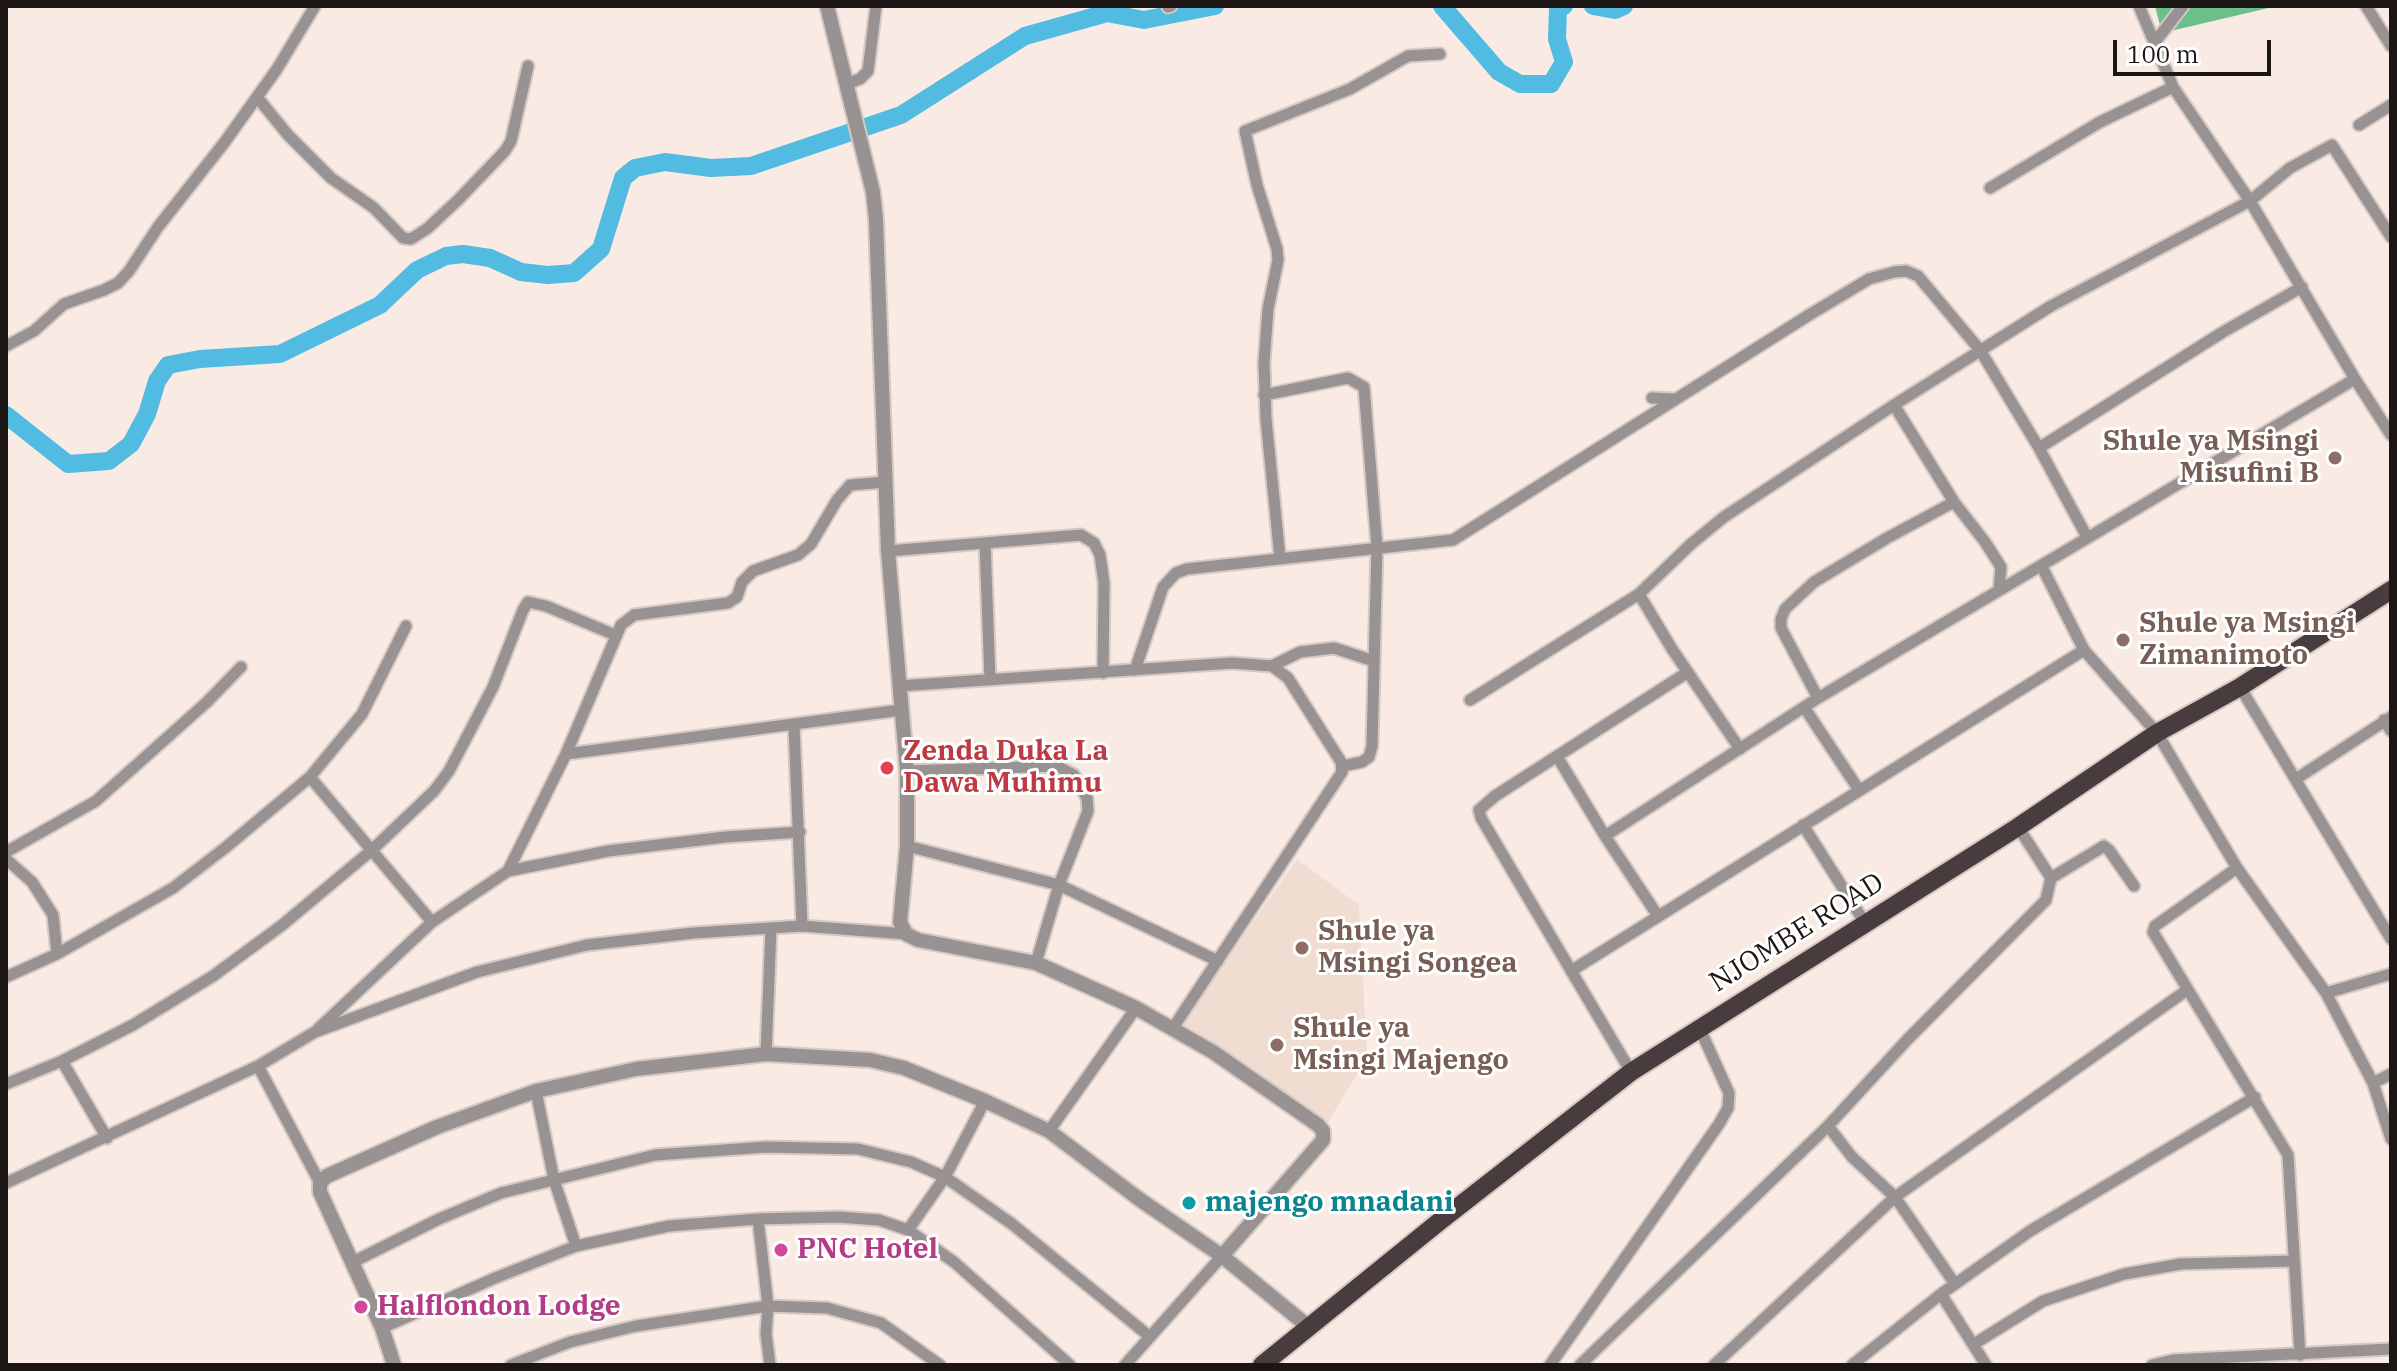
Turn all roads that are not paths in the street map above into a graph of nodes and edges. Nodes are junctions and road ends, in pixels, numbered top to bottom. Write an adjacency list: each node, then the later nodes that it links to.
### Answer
1 (315, 6): 13 (street)
2 (827, 6): 11 (street)
3 (876, 6): 11 (street)
4 (2139, 6): 7 (street)
5 (2183, 6): 7 (street)
6 (2366, 6): 8 (street)
7 (2155, 42): 12 (street)
8 (2391, 46)
9 (1440, 54): 23 (street)
10 (528, 66): 13 (street)
11 (846, 84): 29 (street)
12 (2173, 87): 16 (street); 17 (street)
13 (257, 97): 20 (street)
14 (2391, 105): 15 (street)
15 (2359, 125)
16 (1990, 188)
17 (2250, 201): 18 (street); 19 (street); 21 (street)
18 (2391, 237)
19 (2302, 287): 22 (street); 28 (street)
20 (6, 346)
21 (1980, 350): 25 (street); 26 (street); 28 (street)
22 (2355, 379): 27 (street); 31 (street)
23 (1264, 395): 33 (street); 35 (street)
24 (1652, 398): 25 (street)
25 (1673, 399): 33 (street)
26 (1894, 405): 30 (street); 39 (street)
27 (2391, 435)
28 (2039, 448): 31 (street)
29 (886, 482): 34 (street); 41 (street)
30 (1954, 502): 37 (street); 52 (street)
31 (2087, 537): 36 (street)
32 (985, 543): 34 (street); 48 (street); 49 (street)
33 (1377, 547): 35 (street); 43 (street)
34 (888, 551): 50 (street)
35 (1280, 558): 46 (street)
36 (2042, 567): 37 (street); 42 (street)
37 (1999, 590): 52 (street)
38 (2391, 590): 51 (highway, NJOMBE ROAD)
39 (1639, 594): 47 (street); 53 (street)
40 (406, 626): 64 (street)
41 (615, 635): 60 (street); 72 (street)
42 (2084, 650): 58 (street); 66 (street)
43 (1374, 661): 44 (street); 62 (street)
44 (1272, 666): 46 (street); 62 (street)
45 (241, 667): 73 (street)
46 (1135, 670): 48 (street)
47 (1688, 672): 59 (street); 61 (street)
48 (1103, 673): 49 (street)
49 (990, 680): 50 (street)
50 (899, 686): 55 (street)
51 (2240, 687): 58 (highway, NJOMBE ROAD); 65 (street)
52 (1818, 698): 54 (street)
53 (1470, 700)
54 (1804, 707): 59 (street); 66 (street)
55 (901, 710): 57 (street); 63 (street)
56 (2389, 723): 65 (street)
57 (794, 726): 60 (street); 69 (street)
58 (2157, 733): 68 (highway, NJOMBE ROAD); 75 (street)
59 (1740, 749): 70 (street)
60 (566, 754): 76 (street)
61 (1558, 758): 70 (street); 90 (street)
62 (1343, 766): 88 (street)
63 (907, 771): 71 (street); 78 (street)
64 (310, 777): 72 (street); 87 (street)
65 (2296, 779): 86 (street)
66 (1859, 790): 67 (street)
67 (1803, 825): 80 (street); 82 (street)
68 (2018, 827): 77 (street); 82 (highway, NJOMBE ROAD)
69 (800, 832): 76 (street); 83 (street)
70 (1605, 836): 80 (street)
71 (907, 846): 78 (street); 85 (street)
72 (372, 850): 81 (street); 100 (street)
73 (6, 852)
74 (6, 859): 87 (street)
75 (2237, 868): 93 (street); 94 (street)
76 (508, 871): 81 (street)
77 (2051, 878): 79 (street); 109 (street)
78 (1059, 885): 88 (street); 89 (street)
79 (2134, 886)
80 (1658, 916): 90 (street)
81 (432, 922): 98 (street)
82 (1865, 923): 96 (highway, NJOMBE ROAD)
83 (802, 926): 84 (street); 85 (street)
84 (771, 928): 98 (street); 99 (street)
85 (906, 934): 89 (street)
86 (2391, 939)
87 (57, 954): 92 (street)
88 (1218, 961): 97 (street)
89 (1036, 963): 95 (street)
90 (1571, 971): 102 (street)
91 (2391, 974): 94 (street)
92 (6, 977)
93 (2187, 990): 107 (street); 117 (street)
94 (2326, 993): 104 (street)
95 (1136, 1008): 97 (street); 110 (street)
96 (1699, 1027): 102 (highway, NJOMBE ROAD); 140 (street)
97 (1173, 1028): 121 (street)
98 (315, 1032): 101 (street)
99 (766, 1054): 106 (street); 108 (street)
100 (62, 1061): 105 (street); 111 (street)
101 (258, 1066): 111 (street); 116 (street)
102 (1631, 1072): 128 (highway, NJOMBE ROAD)
103 (2391, 1074): 104 (street)
104 (2373, 1083): 112 (street)
105 (6, 1084)
106 (536, 1091): 114 (street); 116 (street)
107 (2255, 1097): 122 (street); 124 (street)
108 (985, 1101): 110 (street); 113 (street)
109 (1828, 1126): 117 (street); 141 (street)
110 (1049, 1131): 121 (street)
111 (107, 1138): 115 (street)
112 (2391, 1139)
113 (945, 1177): 114 (street); 119 (street); 129 (street)
114 (554, 1180): 120 (street); 123 (street)
115 (6, 1183)
116 (320, 1183): 123 (street)
117 (1895, 1197): 124 (street); 142 (street)
118 (758, 1219): 119 (street); 120 (street); 126 (street)
119 (908, 1230): 137 (street)
120 (576, 1246): 127 (street)
121 (1222, 1256): 128 (street); 129 (street)
122 (2294, 1261): 130 (street); 132 (street)
123 (353, 1262): 127 (street)
124 (1955, 1284): 125 (street)
125 (1941, 1294): 130 (street); 143 (street)
126 (768, 1306): 134 (street); 135 (street); 136 (street)
127 (382, 1328): 133 (street)
128 (1310, 1328): 139 (highway, NJOMBE ROAD)
129 (1149, 1336): 138 (street)
130 (1974, 1344): 144 (street)
131 (2391, 1349): 132 (street)
132 (2300, 1355): 145 (street)
133 (394, 1365)
134 (511, 1365)
135 (770, 1365)
136 (940, 1365)
137 (1070, 1365)
138 (1125, 1365)
139 (1262, 1365)
140 (1550, 1365)
141 (1580, 1365)
142 (1714, 1365)
143 (1852, 1365)
144 (1986, 1365)
145 (2152, 1365)

